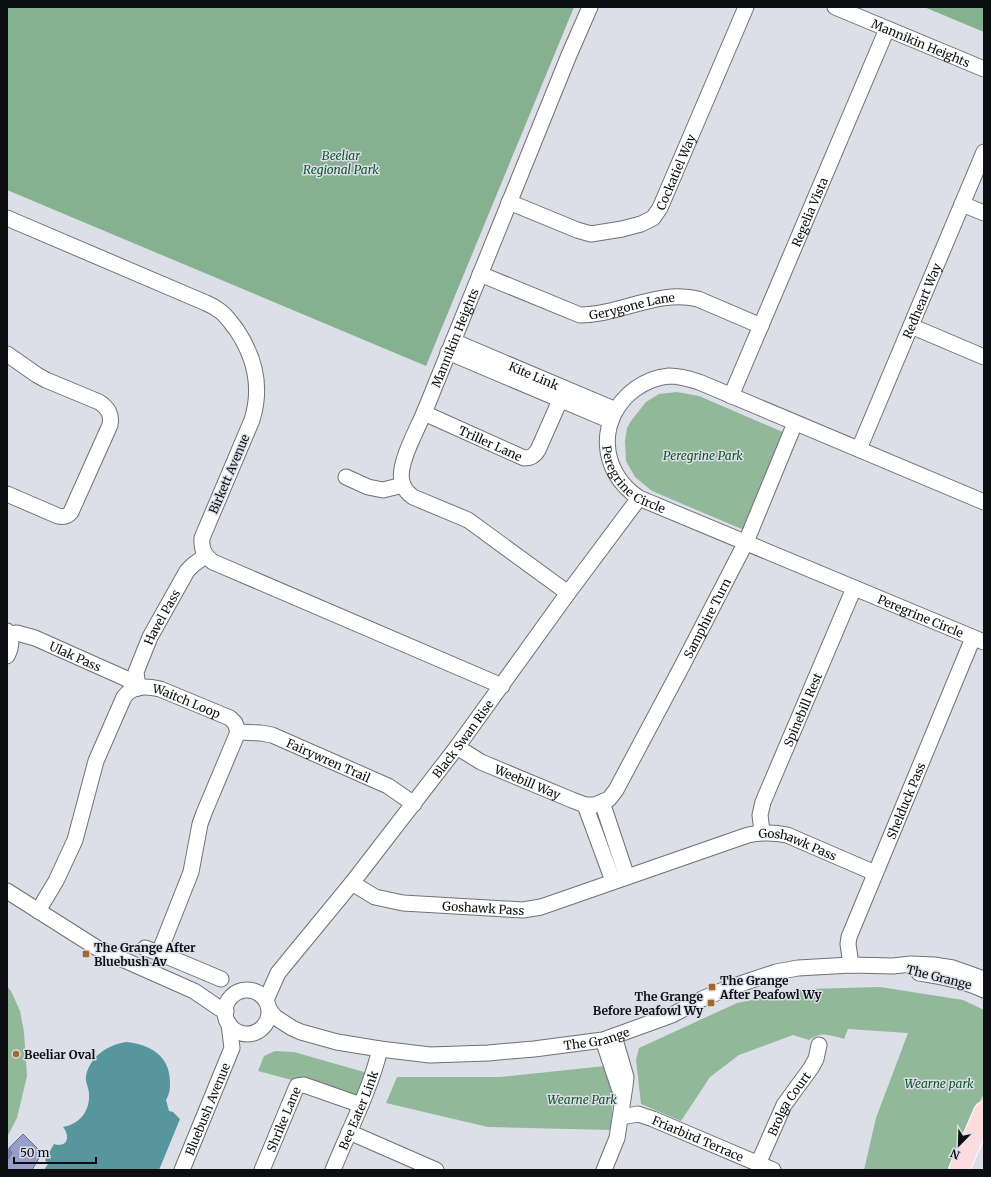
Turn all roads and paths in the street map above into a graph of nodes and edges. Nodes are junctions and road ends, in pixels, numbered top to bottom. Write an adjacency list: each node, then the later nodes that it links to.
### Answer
1 (590, 7): 7 (street, Mannikin Heights)
2 (746, 7): 7 (street, Cockatiel Way)
3 (836, 7): 4 (street, Mannikin Heights)
4 (887, 29): 5 (street, Mannikin Heights); 12 (street, Regelia Vista)
5 (984, 69)
6 (984, 152): 8 (street, Redheart Way)
7 (509, 202): 11 (street, Mannikin Heights)
8 (962, 204): 9 (street); 13 (street, Redheart Way)
9 (984, 213)
10 (7, 218): 29 (street, Birkett Avenue)
11 (480, 274): 12 (street, Gerygone Lane); 14 (street, Mannikin Heights)
12 (761, 326): 18 (street, Regelia Vista)
13 (911, 326): 16 (street); 22 (street, Redheart Way)
14 (450, 347): 17 (street, Kite Link); 19 (street, Mannikin Heights)
15 (7, 354): 25 (street)
16 (984, 357)
17 (563, 394): 19 (street, Triller Lane); 20 (street, Kite Link)
18 (730, 396): 20 (street, Peregrine Circle); 21 (street, Peregrine Circle)
19 (424, 414): 24 (street, Mannikin Heights)
20 (614, 415): 26 (street, Peregrine Circle)
21 (795, 423): 22 (street, Peregrine Circle); 28 (street, Samphire Turn)
22 (859, 450): 27 (street, Peregrine Circle)
23 (346, 477): 24 (street)
24 (403, 485): 31 (street)
25 (7, 494)
26 (639, 498): 28 (street, Peregrine Circle); 31 (street, Black Swan Rise)
27 (984, 502)
28 (746, 542): 30 (street, Peregrine Circle); 39 (street, Samphire Turn)
29 (205, 556): 35 (street); 36 (street, Havel Pass)
30 (854, 588): 33 (street, Peregrine Circle); 42 (street, Spinebill Rest)
31 (568, 593): 35 (street, Black Swan Rise)
32 (8, 632): 34 (street); 36 (street, Ulak Pass)
33 (979, 640): 43 (street, Shelduck Pass)
34 (7, 656)
35 (502, 686): 38 (street, Black Swan Rise)
36 (138, 688): 37 (street, Waitch Loop); 47 (street, Waitch Loop)
37 (238, 732): 40 (street, Fairywren Trail); 51 (street)
38 (457, 747): 40 (street, Black Swan Rise); 41 (street, Weebill Way)
39 (602, 802): 41 (street); 44 (street)
40 (414, 804): 45 (street, Black Swan Rise)
41 (586, 805): 44 (street)
42 (762, 832): 43 (street, Goshawk Pass); 44 (street, Goshawk Pass)
43 (875, 873): 48 (street, Shelduck Pass)
44 (620, 879): 45 (street, Goshawk Pass)
45 (352, 883): 50 (street, Black Swan Rise)
46 (7, 891): 47 (street)
47 (38, 911): 54 (street)
48 (851, 965): 49 (street, The Grange); 62 (street, The Grange)
49 (893, 966): 52 (street, The Grange); 53 (street, The Grange)
50 (278, 973): 55 (street, Black Swan Rise); 57 (street, Black Swan Rise)
51 (221, 979)
52 (984, 979)
53 (984, 990)
54 (194, 991): 56 (street); 58 (street)
55 (251, 991): 56 (street); 57 (street)
56 (234, 995): 58 (street)
57 (267, 1005): 59 (street); 60 (street, The Grange)
58 (227, 1018): 61 (street); 64 (street, Bluebush Avenue)
59 (262, 1028): 60 (street, The Grange); 61 (street)
60 (292, 1028): 65 (street, The Grange)
61 (248, 1034): 64 (street, Bluebush Avenue)
62 (608, 1038): 65 (street, The Grange); 68 (street)
63 (819, 1045): 70 (street, Brolga Court)
64 (232, 1048): 71 (street, Bluebush Avenue)
65 (380, 1049): 66 (street, Bee Eater Link)
66 (361, 1105): 69 (street, Bee Eater Link); 72 (street, Shrike Lane)
67 (984, 1112): 77 (main road)
68 (621, 1117): 70 (street, Friarbird Terrace); 75 (street)
69 (349, 1132): 73 (street, Bee Eater Link); 74 (street)
70 (758, 1164): 76 (street, Friarbird Terrace)
71 (182, 1170)
72 (262, 1170)
73 (333, 1170)
74 (436, 1170)
75 (604, 1170)
76 (773, 1170)
77 (959, 1170)

